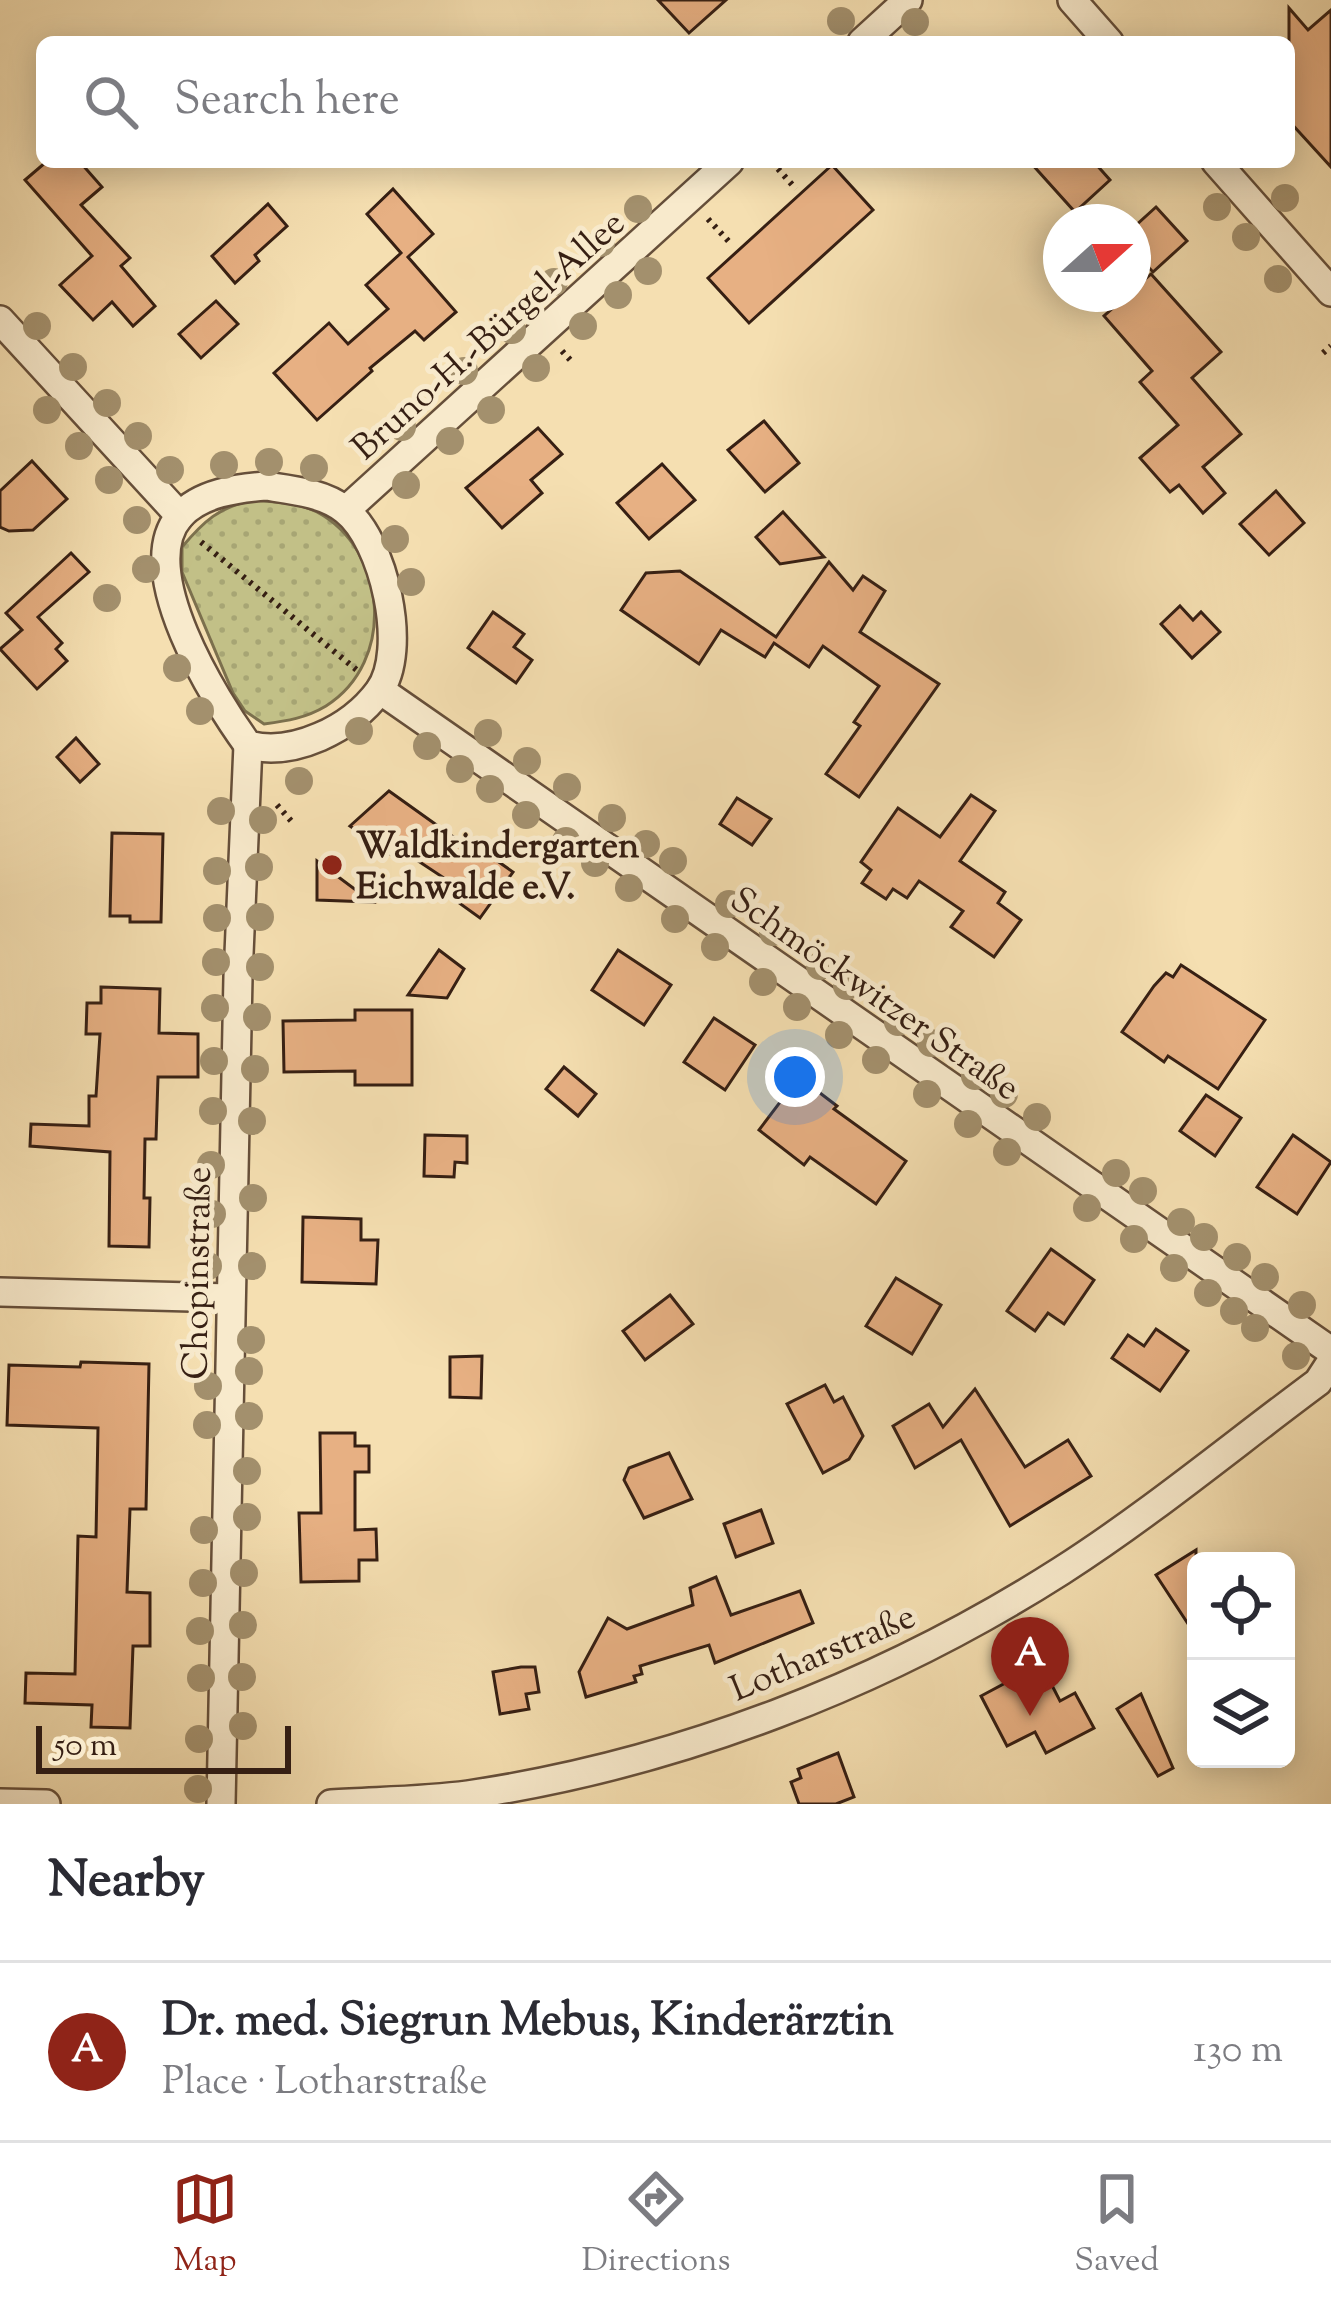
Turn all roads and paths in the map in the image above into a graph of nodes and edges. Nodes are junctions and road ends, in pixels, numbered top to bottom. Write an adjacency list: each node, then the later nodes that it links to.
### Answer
1 (908, 0): 3 (street)
2 (1072, 0): 4 (street)
3 (869, 36)
4 (1104, 36)
5 (722, 168): 13 (street, Bruno-H.-Bürgel-Allee)
6 (777, 168): 8 (path)
7 (1221, 168): 9 (street)
8 (796, 189)
9 (1331, 292)
10 (0, 320): 14 (street)
11 (1331, 346): 12 (path)
12 (1323, 353)
13 (346, 510): 14 (street); 15 (street)
14 (180, 516): 15 (path); 16 (street)
15 (380, 690): 16 (street); 19 (street, Schmöckwitzer Straße)
16 (248, 745): 18 (street, Chopinstraße)
17 (0, 1292): 18 (street)
18 (230, 1298): 23 (street, Chopinstraße)
19 (1331, 1351)
20 (1331, 1362): 24 (street, Lotharstraße)
21 (0, 1803): 22 (street)
22 (46, 1804)
23 (221, 1804)
24 (331, 1804)

